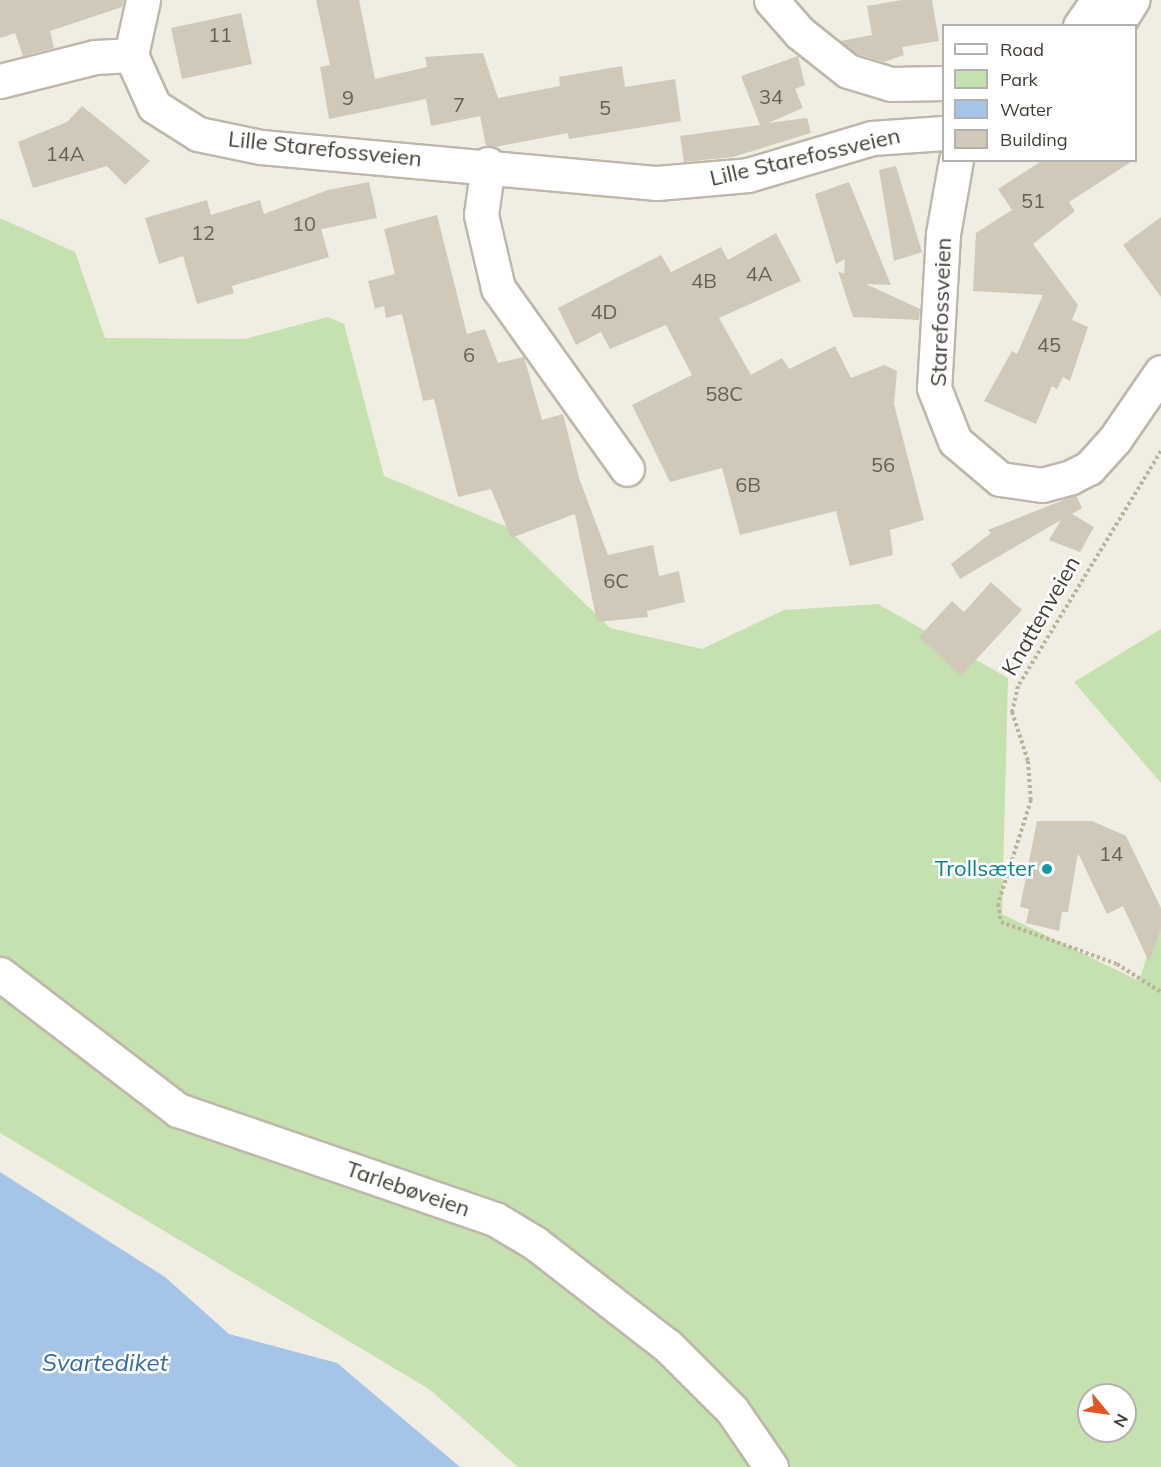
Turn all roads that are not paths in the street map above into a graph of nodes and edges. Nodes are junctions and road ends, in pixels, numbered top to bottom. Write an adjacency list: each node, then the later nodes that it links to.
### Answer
1 (144, 0): 7 (street)
2 (771, 0): 9 (street)
3 (1098, 0): 5 (street)
4 (1132, 0): 6 (street)
5 (1081, 24)
6 (1117, 24)
7 (131, 55): 8 (street); 12 (street, Lille Starefossveien)
8 (0, 81)
9 (942, 83)
10 (942, 132): 12 (street, Lille Starefossveien)
11 (956, 162): 13 (street, Starefossveien)
12 (488, 164): 14 (street)
13 (1161, 372)
14 (627, 468)
15 (0, 974): 16 (street, Tarlebøveien)
16 (771, 1467)

